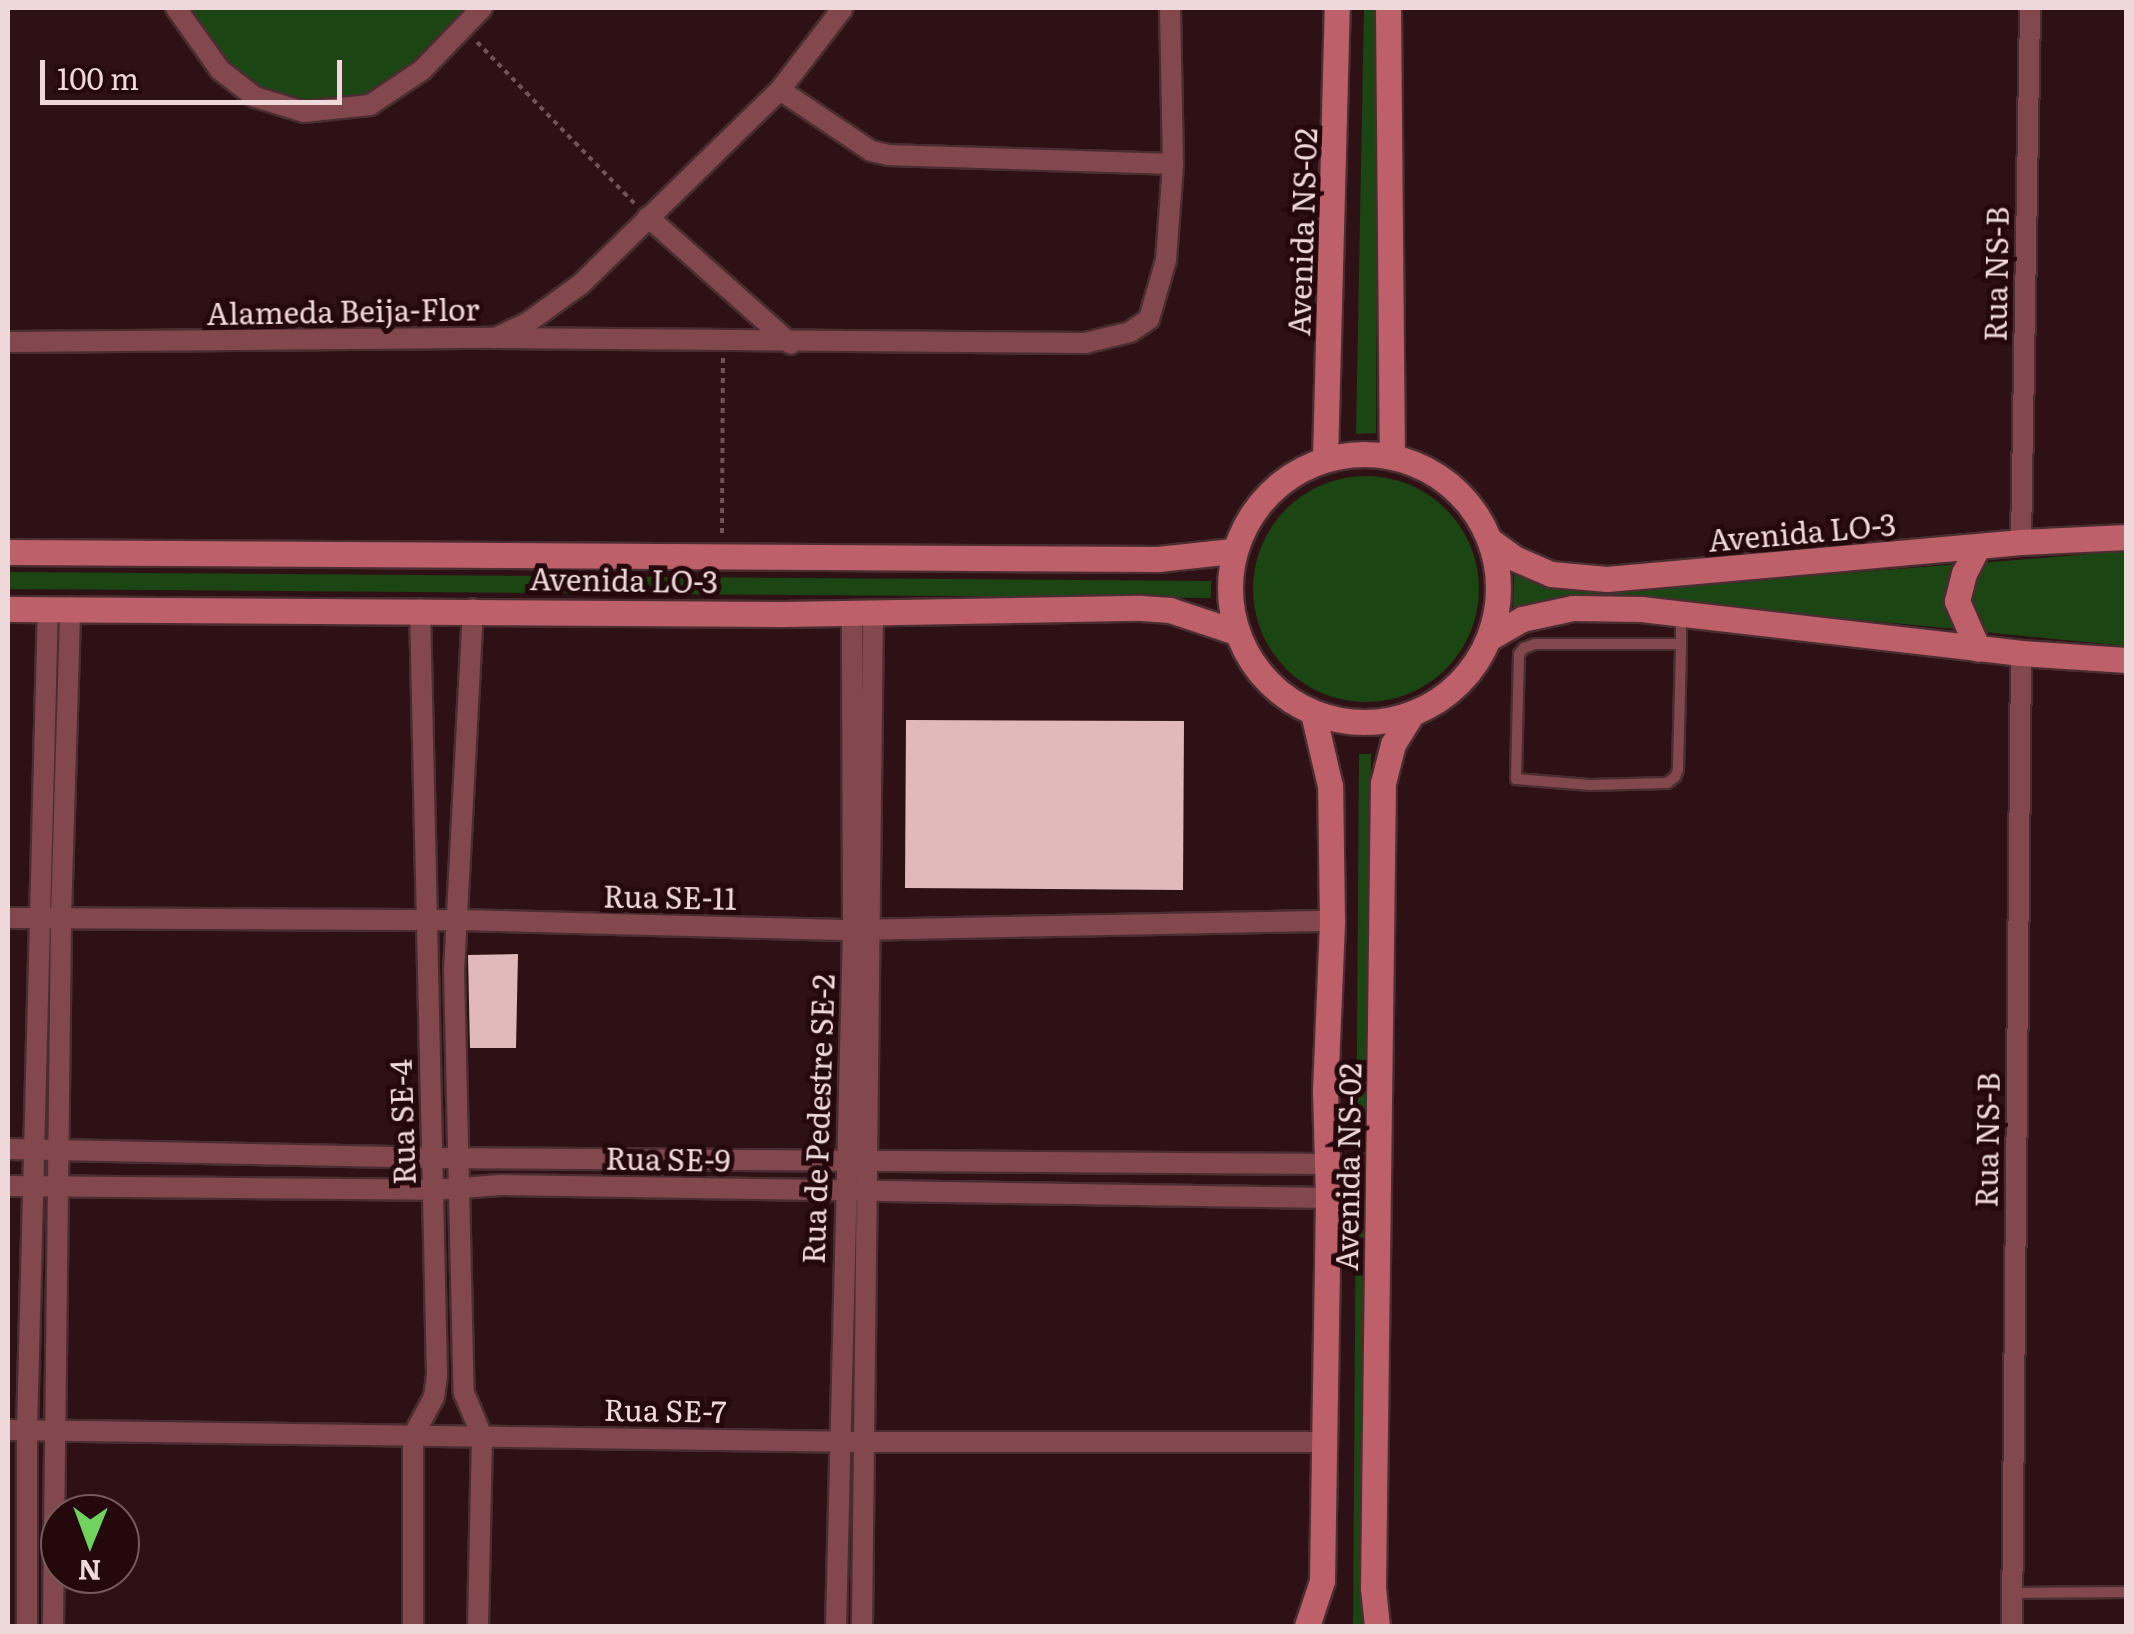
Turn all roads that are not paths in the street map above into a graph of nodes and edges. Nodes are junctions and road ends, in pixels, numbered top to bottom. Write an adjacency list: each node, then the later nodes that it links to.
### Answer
1 (176, 8): 2 (street)
2 (482, 8)
3 (843, 8): 8 (street, Alameda Beija-Flor)
4 (1170, 8): 9 (street)
5 (1337, 8): 15 (street, Avenida NS-02)
6 (1388, 8): 14 (street)
7 (2030, 8): 18 (street, Rua NS-B)
8 (780, 90): 9 (street); 10 (street, Alameda Beija-Flor)
9 (1173, 164): 13 (street)
10 (648, 217): 11 (street, Alameda Beija-Flor); 13 (street)
11 (495, 338): 12 (street, Alameda Beija-Flor); 13 (street)
12 (8, 342)
13 (791, 344)
14 (1392, 456): 15 (street); 17 (street)
15 (1325, 458): 20 (street)
16 (2126, 537): 18 (street, Avenida LO-3)
17 (1492, 541): 19 (street, Avenida LO-3); 29 (street)
18 (2021, 542): 19 (street, Avenida LO-3)
19 (1977, 548): 31 (street)
20 (1233, 551): 21 (street, Avenida LO-3); 28 (street)
21 (8, 552)
22 (59, 608): 23 (street, Avenida LO-3); 25 (street, Avenida LO-3); 36 (street); 38 (street)
23 (8, 609)
24 (472, 609): 25 (street, Avenida LO-3); 26 (street, Avenida LO-3); 40 (street, Rua SE-4)
25 (420, 610): 39 (street, Rua SE-4)
26 (862, 613): 28 (street, Avenida LO-3); 42 (street, Rua de Pedestre SE-2)
27 (1681, 614): 29 (street); 30 (lane); 31 (street)
28 (1236, 632): 34 (street)
29 (1491, 637): 35 (street)
30 (1681, 644): 30 (lane)
31 (1978, 649): 32 (street)
32 (2021, 654): 33 (street); 67 (street, Rua NS-B)
33 (2126, 660)
34 (1313, 713): 35 (street); 41 (street, Avenida NS-02)
35 (1412, 714): 75 (street, Avenida NS-02)
36 (61, 916): 38 (street, Rua SE-11); 39 (street, Rua SE-11); 43 (street)
37 (8, 918): 38 (street, Rua SE-11)
38 (39, 918): 45 (street)
39 (426, 920): 40 (street, Rua SE-11); 47 (street, Rua SE-4)
40 (460, 920): 42 (street, Rua SE-11); 46 (street, Rua SE-4)
41 (1332, 921): 42 (street, Rua SE-11); 50 (street, Avenida NS-02)
42 (863, 930): 48 (street, Rua de Pedestre SE-2); 49 (street, Rua de Pedestre SE-2)
43 (58, 1149): 45 (street, Rua SE-9); 47 (street, Rua SE-9); 53 (street)
44 (8, 1150): 45 (street, Rua SE-9)
45 (34, 1150): 52 (street)
46 (457, 1157): 47 (street, Rua SE-9); 49 (street, Rua SE-9); 54 (street, Rua SE-4)
47 (430, 1158): 55 (street, Rua SE-4)
48 (870, 1160): 49 (street, Rua SE-9); 50 (street, Rua SE-9); 57 (street, Rua de Pedestre SE-2)
49 (847, 1161): 56 (street, Rua de Pedestre SE-2)
50 (1325, 1164): 58 (street, Avenida NS-02)
51 (8, 1186): 52 (street, Rua SE-9)
52 (33, 1186): 53 (street, Rua SE-9); 59 (street)
53 (57, 1186): 55 (street, Rua SE-9); 60 (street)
54 (458, 1188): 55 (street, Rua SE-9); 56 (street, Rua SE-9); 62 (street, Rua SE-4)
55 (433, 1190): 61 (street, Rua SE-4)
56 (844, 1192): 57 (street, Rua SE-9); 63 (street, Rua de Pedestre SE-2)
57 (869, 1192): 58 (street, Rua SE-9); 64 (street, Rua de Pedestre SE-2)
58 (1328, 1198): 65 (street, Avenida NS-02)
59 (17, 1430): 60 (street, Rua SE-7); 68 (street)
60 (54, 1430): 61 (street, Rua SE-7); 69 (street)
61 (413, 1436): 62 (street, Rua SE-7); 70 (street, Rua SE-4)
62 (482, 1436): 63 (street, Rua SE-7); 71 (street, Rua SE-4)
63 (839, 1441): 64 (street, Rua SE-7); 72 (street, Rua de Pedestre SE-2)
64 (862, 1442): 65 (street, Rua SE-7); 73 (street, Rua de Pedestre SE-2)
65 (1322, 1442): 74 (street, Avenida NS-02)
66 (2126, 1592): 67 (lane)
67 (2012, 1593): 76 (street, Rua NS-B)
68 (27, 1626)
69 (53, 1626)
70 (413, 1626)
71 (478, 1626)
72 (836, 1626)
73 (862, 1626)
74 (1307, 1626)
75 (1377, 1626)
76 (2012, 1626)

